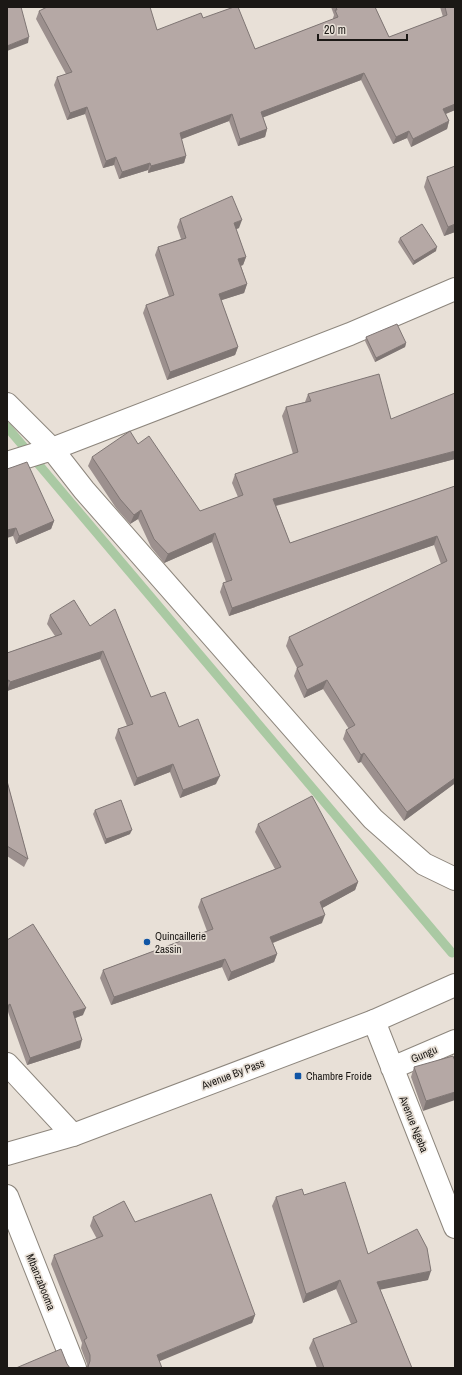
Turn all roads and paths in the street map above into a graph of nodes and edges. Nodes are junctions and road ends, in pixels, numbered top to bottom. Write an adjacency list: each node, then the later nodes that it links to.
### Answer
1 (455, 289): 3 (main road)
2 (7, 404): 3 (main road)
3 (52, 449): 4 (main road); 5 (main road)
4 (7, 463)
5 (455, 879)
6 (455, 985): 7 (main road, Avenue By Pass)
7 (374, 1021): 10 (main road, Avenue Ngeba); 11 (main road, Avenue By Pass)
8 (455, 1041): 10 (main road, Gungu)
9 (7, 1064): 11 (main road)
10 (392, 1068): 14 (main road, Avenue Ngeba)
11 (73, 1135): 12 (main road, Avenue By Pass)
12 (7, 1154)
13 (7, 1196): 15 (main road, Mbanzabooma)
14 (455, 1226)
15 (75, 1368)

